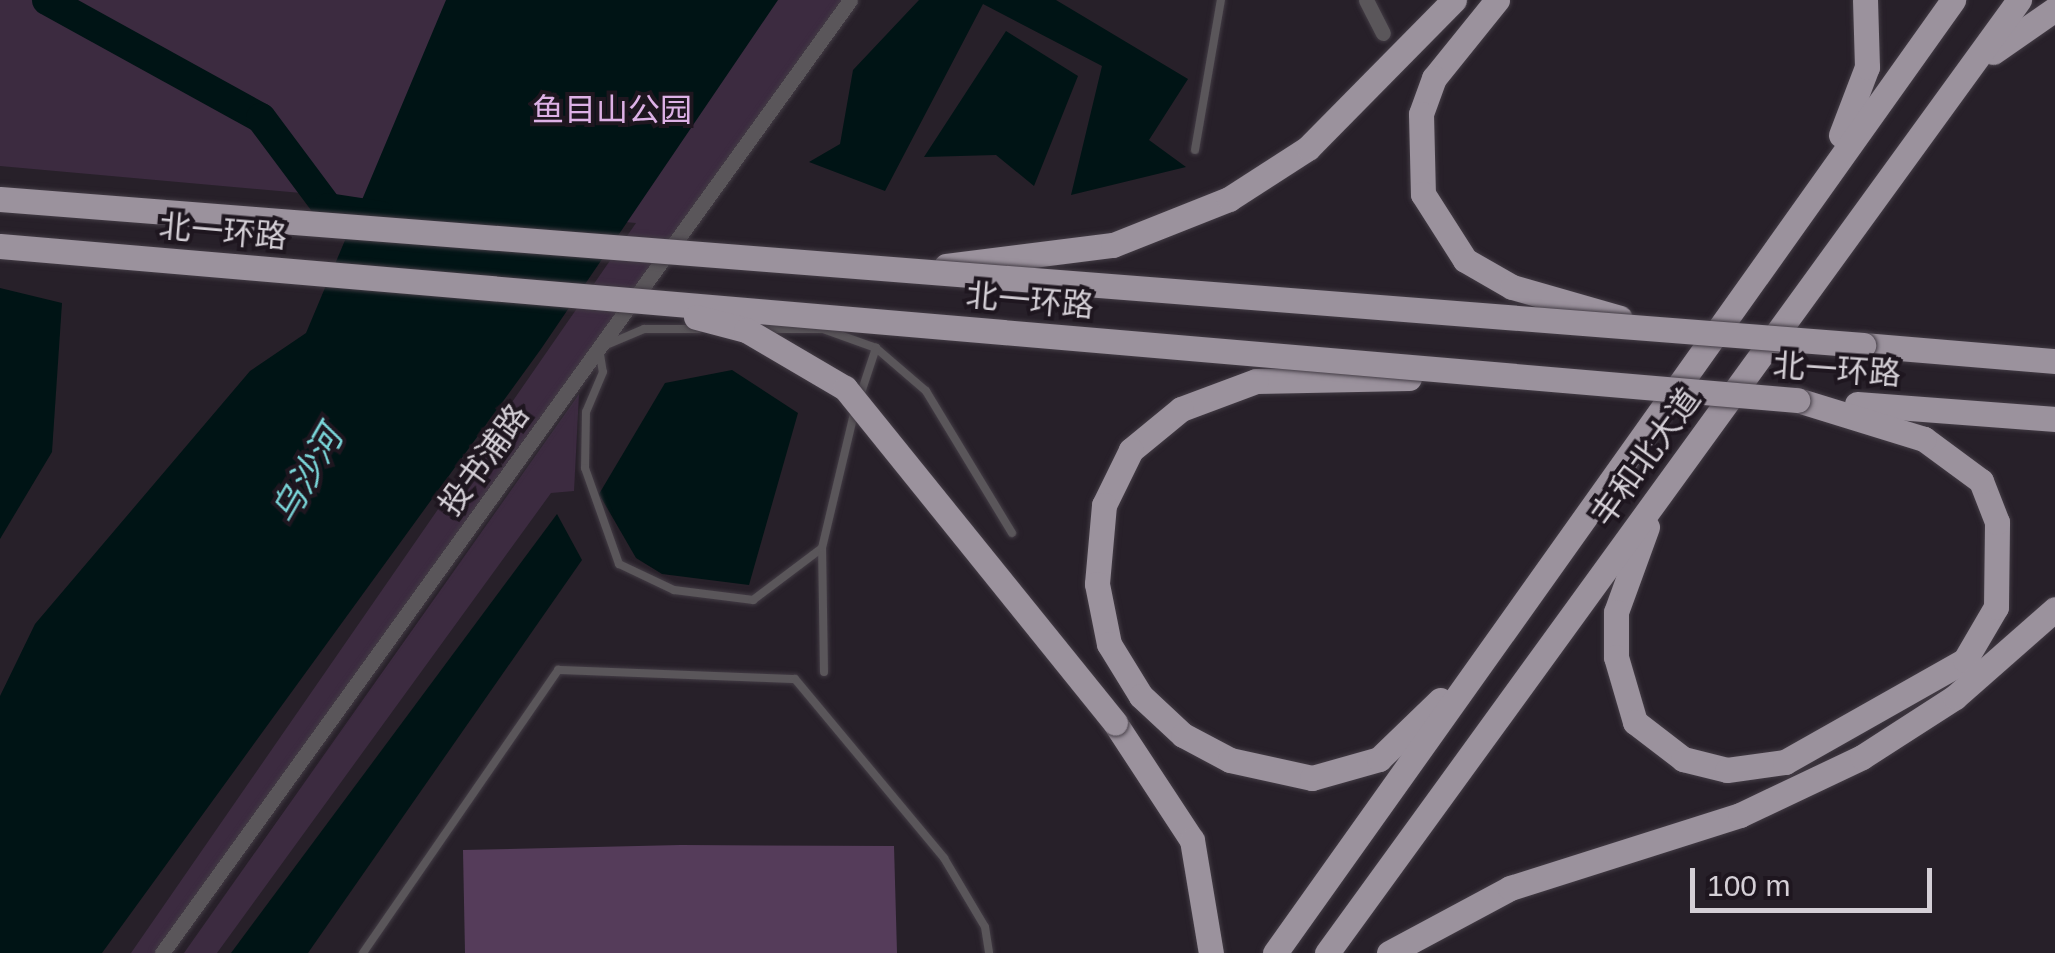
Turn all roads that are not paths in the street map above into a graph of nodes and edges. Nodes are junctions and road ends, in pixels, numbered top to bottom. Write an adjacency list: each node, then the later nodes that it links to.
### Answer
1 (850, 0): 20 (street, 投书浦路)
2 (1221, 0): 12 (lane)
3 (1366, 0): 10 (street)
4 (1454, 0): 16 (highway, bridge)
5 (1497, 0): 18 (highway, bridge)
6 (1865, 0): 13 (highway)
7 (1953, 0): 13 (highway, 丰和北大道)
8 (2019, 0): 11 (highway, 丰和北大道)
9 (2055, 9): 11 (highway)
10 (1383, 33)
11 (1932, 118): 27 (highway, 丰和北大道)
12 (1195, 150)
13 (1813, 192): 31 (highway, 丰和北大道)
14 (0, 199): 16 (highway, 北一环路, bridge)
15 (0, 246): 17 (highway, 北一环路, bridge)
16 (915, 269): 18 (highway, 北一环路, bridge)
17 (390, 278): 24 (highway, 北一环路, bridge); 36 (highway, bridge)
18 (1668, 330): 19 (highway, 北一环路, bridge)
19 (1863, 346): 22 (highway); 23 (highway, 北一环路)
20 (599, 348): 21 (lane); 29 (lane); 33 (street, 投书浦路)
21 (876, 348): 28 (lane); 29 (lane)
22 (2055, 349)
23 (2055, 361)
24 (1604, 384): 25 (highway, 北一环路, bridge); 31 (highway, bridge)
25 (1797, 400): 26 (highway, 北一环路); 27 (highway)
26 (2055, 419)
27 (1658, 496): 38 (highway, 丰和北大道)
28 (1012, 533)
29 (822, 548): 32 (lane)
30 (2055, 610): 39 (highway)
31 (1480, 663): 37 (highway, 丰和北大道)
32 (824, 672)
33 (162, 953)
34 (363, 953): 35 (lane)
35 (989, 953)
36 (1211, 953)
37 (1275, 953)
38 (1327, 953)
39 (1389, 953)

